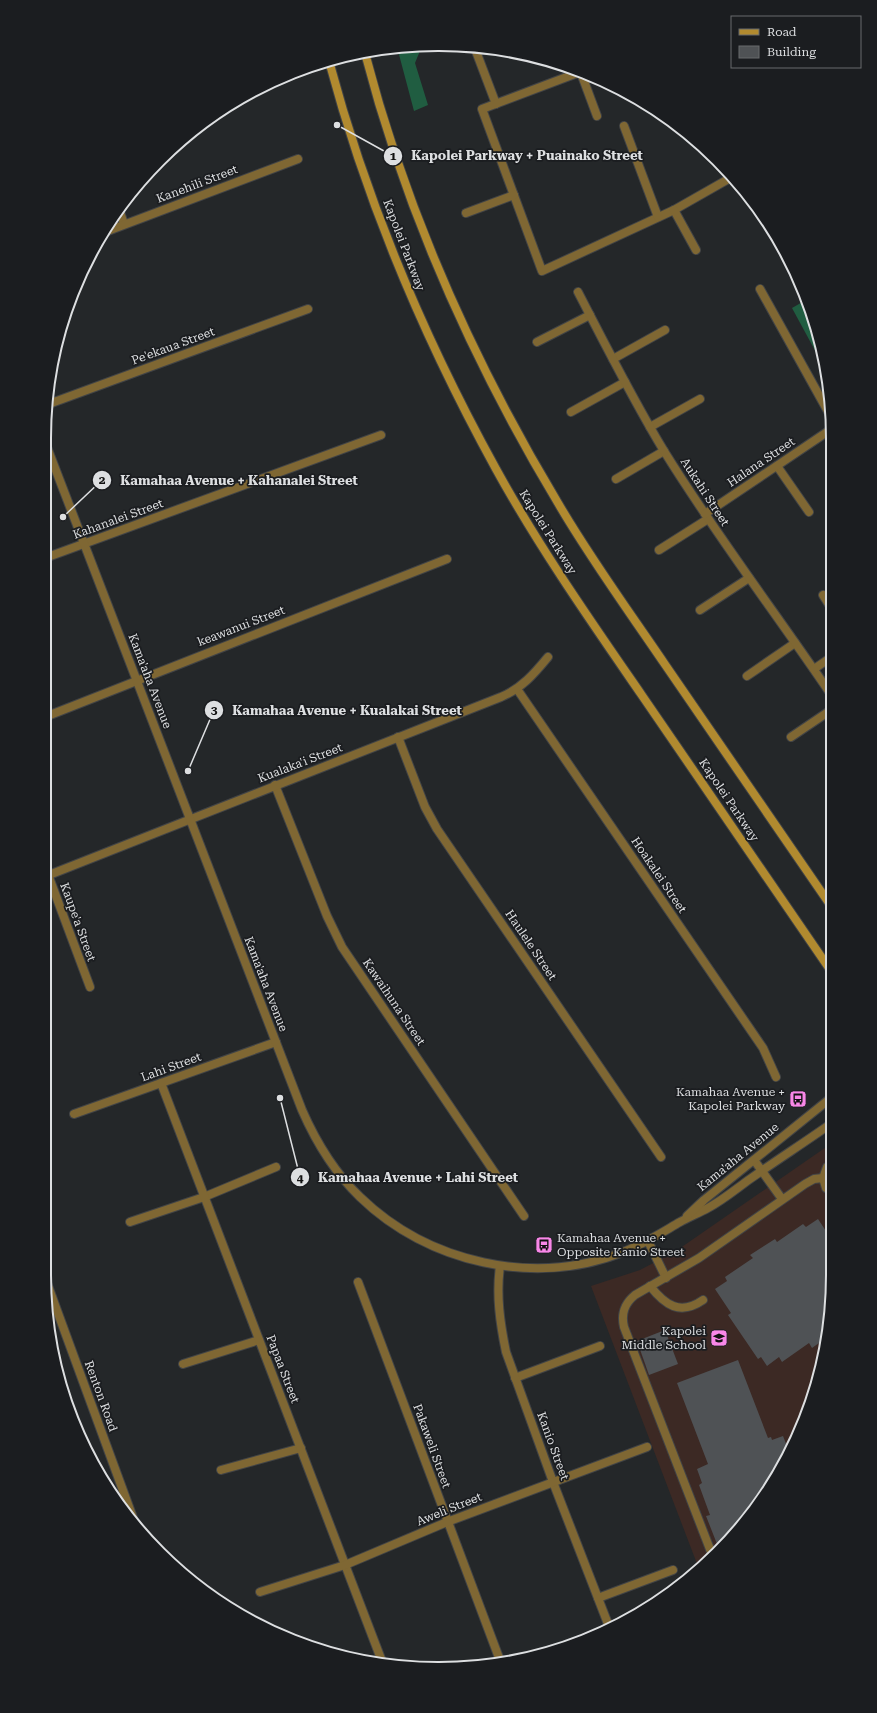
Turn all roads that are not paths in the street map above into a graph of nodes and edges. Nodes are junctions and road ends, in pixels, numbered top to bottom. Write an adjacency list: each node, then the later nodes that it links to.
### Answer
1 (477, 53): 6 (street)
2 (366, 57): 64 (main road, Kapolei Parkway)
3 (331, 66): 65 (main road, Kapolei Parkway)
4 (573, 75): 6 (street)
5 (583, 79): 7 (street)
6 (496, 104): 11 (street)
7 (597, 116)
8 (624, 126): 15 (street)
9 (298, 159): 16 (street, Kanehili Street)
10 (727, 180): 12 (street)
11 (514, 195): 13 (street); 15 (street)
12 (674, 210): 15 (street); 18 (street)
13 (466, 213)
14 (121, 216): 16 (street)
15 (658, 217)
16 (124, 224): 17 (street, Kanehili Street)
17 (113, 229)
18 (696, 250)
19 (760, 288): 29 (street)
20 (578, 292): 22 (street, Aukahi Street)
21 (308, 310): 28 (street, Pe'ekaua Street)
22 (590, 315): 24 (street); 25 (street, Aukahi Street)
23 (665, 330): 25 (street)
24 (537, 342)
25 (613, 359): 26 (street, Aukahi Street)
26 (625, 382): 30 (street); 31 (street, Aukahi Street)
27 (700, 399): 31 (street)
28 (53, 404)
29 (824, 405)
30 (571, 412)
31 (650, 427): 34 (street, Aukahi Street)
32 (826, 433): 36 (street, Halana Street)
33 (380, 435): 40 (street, Kahanalei Street)
34 (664, 451): 37 (street); 39 (street, Aukahi Street)
35 (51, 458): 40 (street, Kama'aha Avenue)
36 (777, 466): 38 (street); 39 (street, Halana Street)
37 (616, 479)
38 (809, 512)
39 (707, 516): 41 (street, Halana Street); 44 (street, Aukahi Street)
40 (84, 544): 42 (street, Kahanalei Street); 53 (street, Kama'aha Avenue)
41 (659, 550)
42 (51, 556)
43 (447, 559): 53 (street, keawanui Street)
44 (749, 578): 47 (street); 48 (street, Aukahi Street)
45 (823, 595): 46 (street)
46 (826, 600)
47 (700, 610)
48 (795, 643): 51 (street, Aukahi Street); 52 (street)
49 (548, 656): 55 (street, Kualaka'i Street)
50 (826, 661): 51 (street)
51 (814, 669): 54 (street, Aukahi Street)
52 (747, 676)
53 (136, 680): 57 (street, keawanui Street); 61 (street, Kama'aha Avenue)
54 (826, 687)
55 (517, 689): 58 (street, Kualaka'i Street); 68 (street, Hoakalei Street)
56 (826, 713): 59 (street)
57 (51, 714)
58 (398, 737): 60 (street, Kualaka'i Street); 73 (street, Haulele Street)
59 (791, 737)
60 (276, 785): 61 (street, Kualaka'i Street); 82 (street, Kawaihuna Street)
61 (190, 818): 62 (street, Kualaka'i Street); 67 (street, Kama'aha Avenue)
62 (51, 874)
63 (51, 881): 66 (street, Kaupe'a Street)
64 (826, 899)
65 (826, 964)
66 (90, 988)
67 (276, 1042): 69 (street, Lahi Street); 86 (street, Kama'aha Avenue)
68 (776, 1077)
69 (161, 1083): 71 (street, Lahi Street); 80 (street, Papaa Street)
70 (826, 1102): 74 (street, Kama'aha Avenue)
71 (74, 1114)
72 (826, 1127): 77 (street, Kama'aha Avenue)
73 (661, 1157)
74 (754, 1160): 77 (street); 84 (street, Kama'aha Avenue)
75 (276, 1167): 80 (street)
76 (826, 1170): 78 (street)
77 (762, 1171): 81 (street); 84 (street, Kama'aha Avenue)
78 (823, 1178): 79 (street); 81 (street)
79 (826, 1188)
80 (204, 1197): 83 (street); 92 (street, Papaa Street)
81 (782, 1200): 87 (street)
82 (524, 1216)
83 (130, 1222)
84 (680, 1222): 85 (street, Kama'aha Avenue)
85 (648, 1241): 86 (street, Kama'aha Avenue); 87 (street)
86 (500, 1266): 95 (street, Kanio Street)
87 (666, 1278): 89 (street)
88 (358, 1282): 101 (street, Pakaweli Street)
89 (650, 1286): 91 (street); 102 (street)
90 (52, 1296): 100 (street, Renton Road)
91 (703, 1300)
92 (259, 1340): 94 (street); 97 (street, Papaa Street)
93 (600, 1346): 95 (street)
94 (182, 1364)
95 (515, 1378): 99 (street, Kanio Street)
96 (646, 1447): 99 (street, Aweli Street)
97 (301, 1448): 98 (street); 103 (street, Papaa Street)
98 (221, 1470)
99 (553, 1482): 101 (street, Aweli Street); 106 (street, Kanio Street)
100 (129, 1508)
101 (447, 1522): 103 (street, Aweli Street); 108 (street, Pakaweli Street)
102 (711, 1551)
103 (345, 1565): 105 (street, Aweli Street); 109 (street, Papaa Street)
104 (673, 1570): 106 (street)
105 (260, 1592)
106 (598, 1598): 107 (street, Kanio Street)
107 (608, 1623)
108 (499, 1657)
109 (381, 1658)

